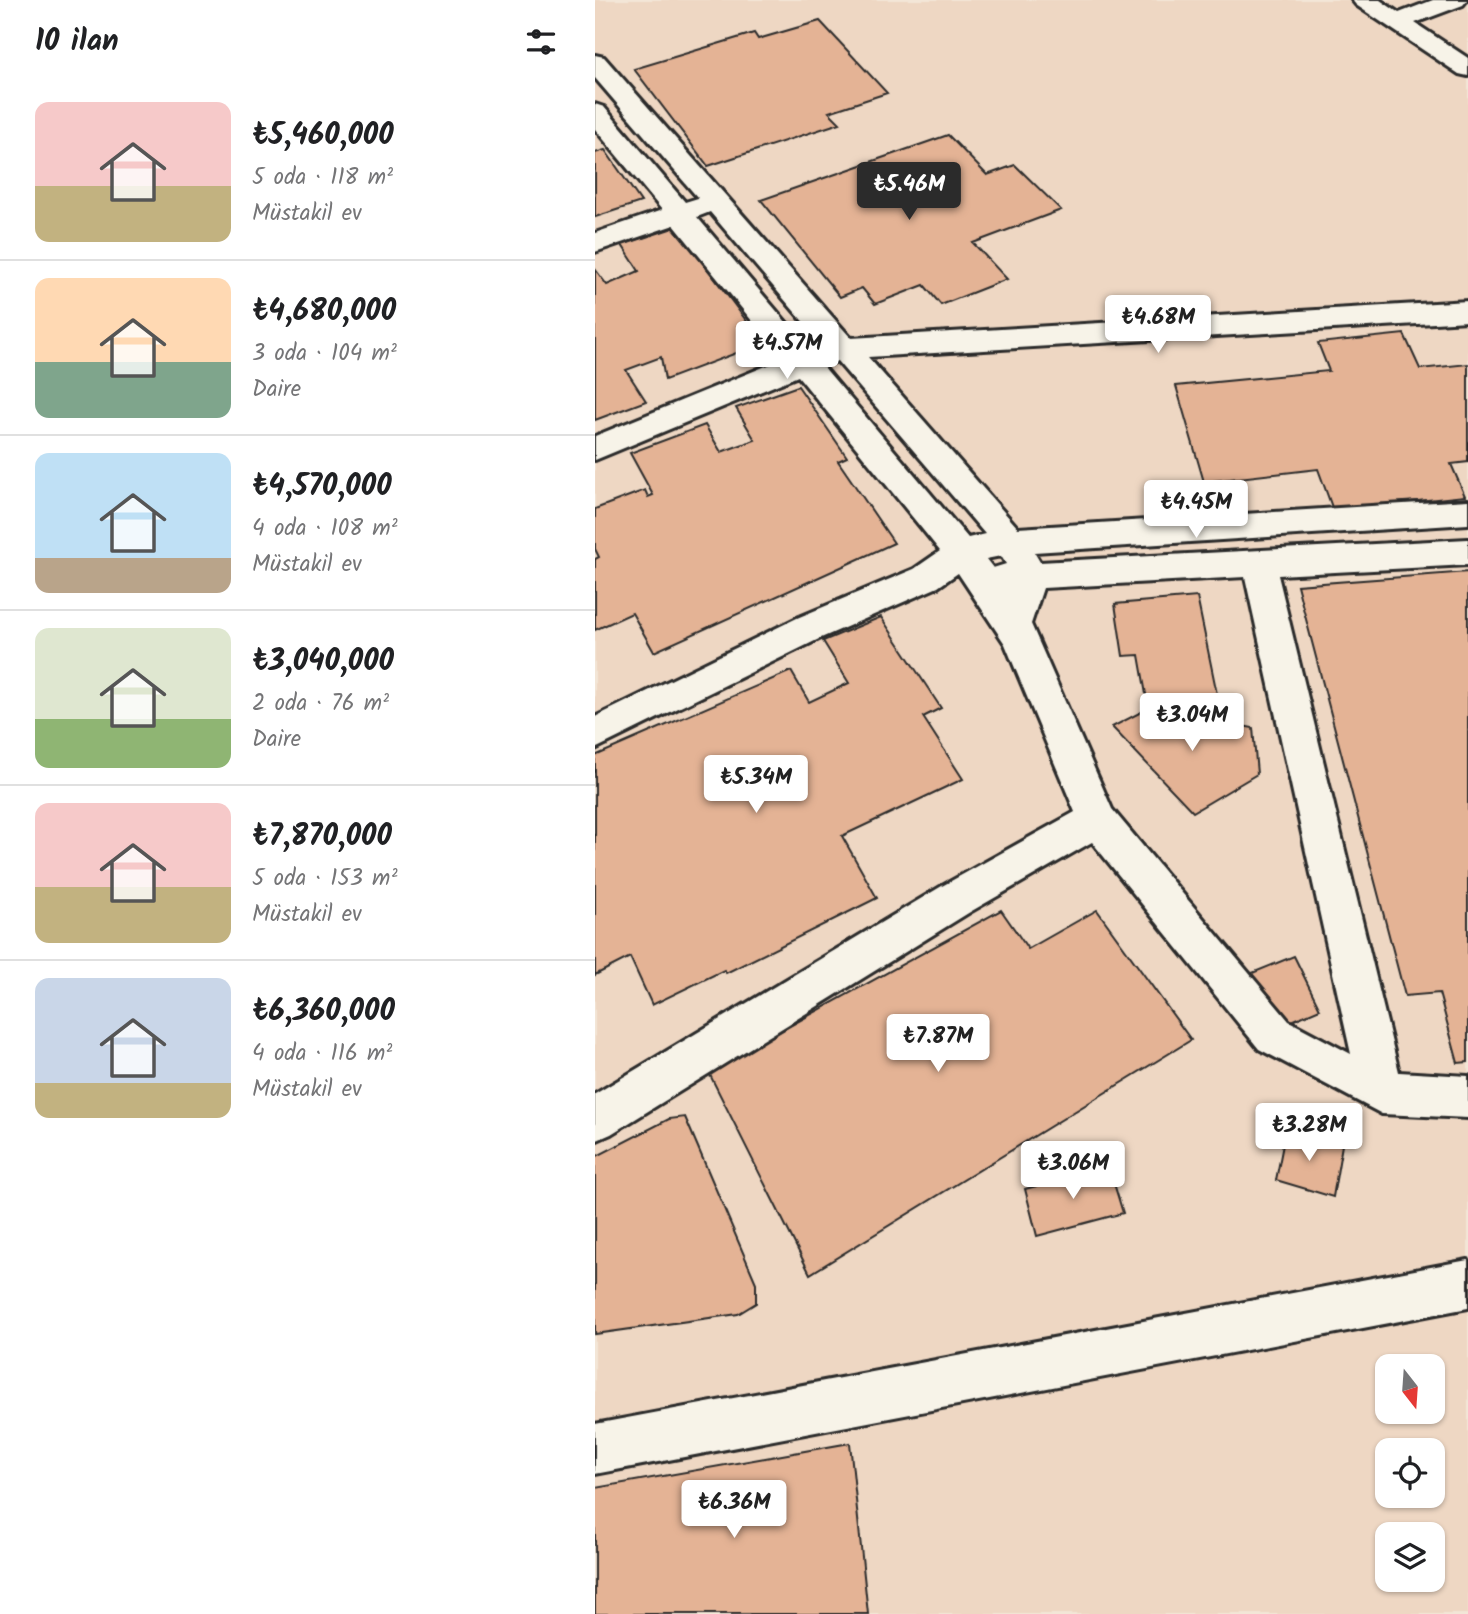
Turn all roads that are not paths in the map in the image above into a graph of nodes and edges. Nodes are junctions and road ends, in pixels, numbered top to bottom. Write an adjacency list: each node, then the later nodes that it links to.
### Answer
1 (1364, 0): 3 (street)
2 (1455, 0): 3 (street)
3 (1406, 12): 4 (street); 6 (street)
4 (1468, 45)
5 (595, 62): 8 (street)
6 (1468, 69)
7 (595, 112): 9 (street)
8 (716, 201): 9 (street); 12 (street)
9 (680, 213): 10 (street); 13 (street)
10 (595, 243)
11 (1468, 311): 12 (street)
12 (845, 348): 13 (street); 16 (street)
13 (804, 362): 14 (street); 17 (street)
14 (595, 449)
15 (1468, 512): 16 (street)
16 (1010, 541): 17 (street); 20 (street)
17 (963, 552): 21 (street); 22 (street)
18 (1468, 552): 19 (street)
19 (1259, 565): 20 (street); 26 (street)
20 (1030, 575): 22 (street); 23 (street)
21 (926, 578): 22 (street); 24 (street)
22 (983, 579): 23 (street)
23 (1013, 624): 25 (street)
24 (595, 734)
25 (1097, 819): 26 (street); 28 (street)
26 (1381, 1093): 27 (street)
27 (1468, 1097)
28 (595, 1119)
29 (1468, 1284): 30 (street)
30 (595, 1449)

